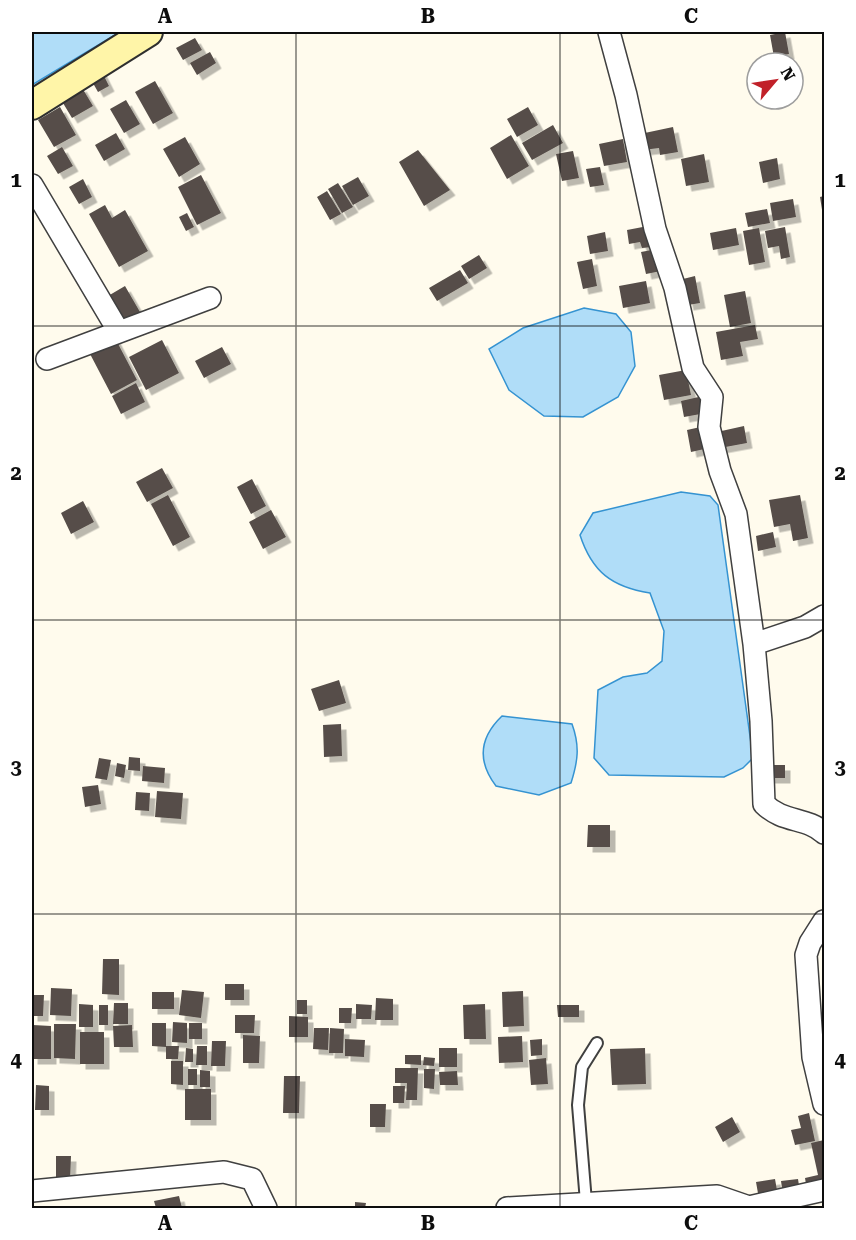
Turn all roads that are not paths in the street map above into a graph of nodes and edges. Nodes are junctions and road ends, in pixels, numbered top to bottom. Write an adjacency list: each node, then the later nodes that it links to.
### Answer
1 (148, 32): 3 (street)
2 (609, 32): 9 (street)
3 (32, 105)
4 (32, 185): 6 (street)
5 (210, 297): 6 (street)
6 (119, 332): 7 (street)
7 (47, 359)
8 (825, 616): 9 (street)
9 (754, 644): 10 (street)
10 (825, 833)
11 (825, 921): 13 (street)
12 (597, 1043): 16 (lane)
13 (825, 1104)
14 (825, 1190): 16 (street)
15 (32, 1191): 17 (street)
16 (586, 1203): 18 (street)
17 (266, 1209)
18 (507, 1209)

